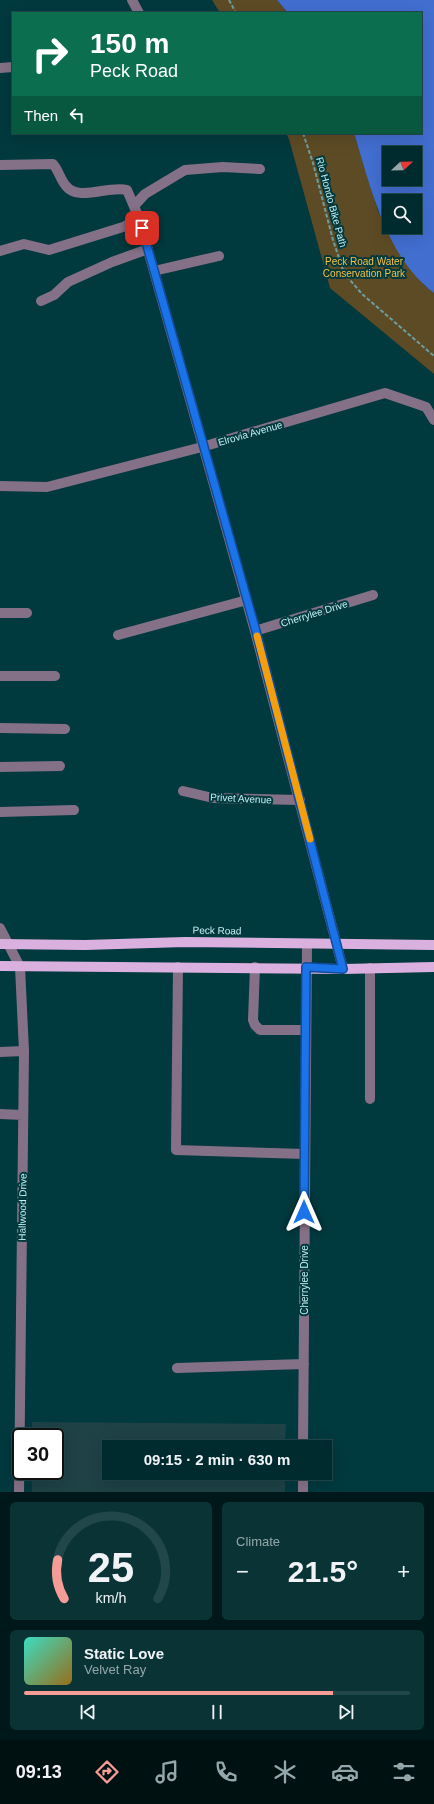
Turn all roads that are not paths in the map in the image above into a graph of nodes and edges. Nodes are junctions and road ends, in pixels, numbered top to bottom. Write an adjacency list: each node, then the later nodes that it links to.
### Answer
1 (132, 0): 2 (street)
2 (138, 12)
3 (12, 67): 4 (street)
4 (0, 68)
5 (0, 165): 7 (street)
6 (260, 169): 7 (street)
7 (134, 206): 8 (street)
8 (139, 218): 9 (street); 10 (street)
9 (148, 249): 12 (street); 13 (street)
10 (0, 251)
11 (219, 256): 12 (street)
12 (154, 271): 15 (street)
13 (40, 301)
14 (434, 420): 15 (street, Elrovia Avenue)
15 (202, 447): 16 (street, Elrovia Avenue); 18 (street)
16 (0, 486)
17 (373, 595): 21 (street, Cherrylee Drive)
18 (247, 600): 21 (street); 22 (street)
19 (0, 613): 20 (street)
20 (27, 613)
21 (256, 631): 30 (street)
22 (118, 635)
23 (0, 676): 24 (street)
24 (55, 676)
25 (0, 728): 26 (street)
26 (65, 729)
27 (60, 766): 28 (street)
28 (0, 767)
29 (183, 790): 30 (street, Privet Avenue)
30 (300, 800): 36 (street)
31 (74, 810): 32 (street)
32 (0, 812)
33 (0, 928): 34 (street, Hallwood Drive)
34 (4, 944): 35 (main road, Peck Road); 39 (street, Hallwood Drive)
35 (307, 944): 36 (main road, Peck Road); 42 (street, Cherrylee Drive)
36 (337, 945): 37 (main road, Peck Road); 45 (street)
37 (434, 945)
38 (0, 966): 39 (main road)
39 (20, 967): 40 (main road); 47 (street, Hallwood Drive)
40 (178, 967): 41 (main road); 52 (street)
41 (255, 967): 42 (main road); 46 (street)
42 (306, 967): 45 (main road); 46 (street, Cherrylee Drive)
43 (434, 967): 44 (main road)
44 (370, 968): 45 (main road); 49 (street)
45 (343, 969)
46 (305, 1030): 52 (street, Cherrylee Drive)
47 (24, 1051): 48 (street); 51 (street, Hallwood Drive)
48 (0, 1052)
49 (370, 1099)
50 (0, 1114): 51 (street)
51 (23, 1115): 57 (street, Hallwood Drive)
52 (305, 1154): 53 (street, Cherrylee Drive)
53 (304, 1364): 54 (street); 55 (street, Cherrylee Drive)
54 (177, 1368)
55 (303, 1440)
56 (303, 1480): 58 (street)
57 (19, 1492)
58 (303, 1492)

